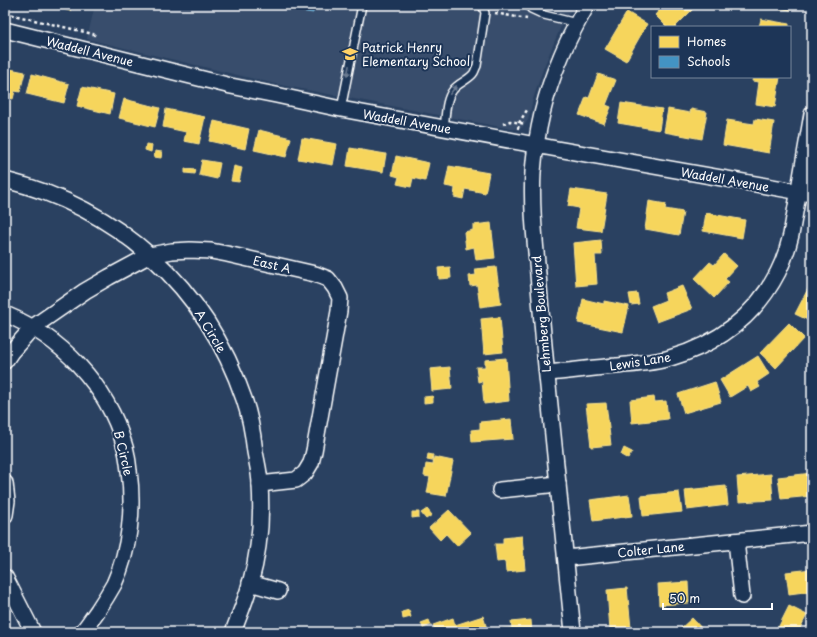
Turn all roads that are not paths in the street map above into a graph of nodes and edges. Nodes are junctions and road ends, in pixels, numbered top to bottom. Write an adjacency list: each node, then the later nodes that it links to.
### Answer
1 (362, 5): 7 (lane, one-way to 7)
2 (480, 5): 9 (lane, one-way to 2)
3 (530, 5): 5 (lane)
4 (587, 5): 5 (street, Lehmberg Boulevard)
5 (577, 23): 10 (street, Lehmberg Boulevard)
6 (5, 30): 7 (street, Waddell Avenue)
7 (341, 109): 9 (street, Waddell Avenue)
8 (812, 114): 12 (street, Lewis Lane)
9 (444, 128): 10 (street, Waddell Avenue)
10 (537, 145): 12 (street, Waddell Avenue); 17 (street, Lehmberg Boulevard)
11 (5, 180): 13 (street, A Circle)
12 (805, 193): 17 (street, Lewis Lane)
13 (150, 254): 15 (street, East A); 19 (street, A Circle); 19 (street, East A)
14 (5, 314): 15 (street, B Circle)
15 (33, 327): 16 (street, East A); 31 (street, B Circle)
16 (5, 361)
17 (547, 373): 20 (street, Lehmberg Boulevard)
18 (5, 482): 22 (street)
19 (260, 484): 27 (street, A Circle)
20 (558, 484): 21 (street); 25 (street, Lehmberg Boulevard)
21 (500, 490)
22 (5, 515)
23 (812, 533): 24 (street, Colter Lane)
24 (736, 541): 25 (street, Colter Lane); 29 (street)
25 (566, 558): 33 (street, Lehmberg Boulevard)
26 (5, 577): 30 (street)
27 (250, 583): 28 (street); 32 (street, A Circle)
28 (278, 592)
29 (742, 596)
30 (33, 632)
31 (82, 632)
32 (233, 632)
33 (573, 632)

